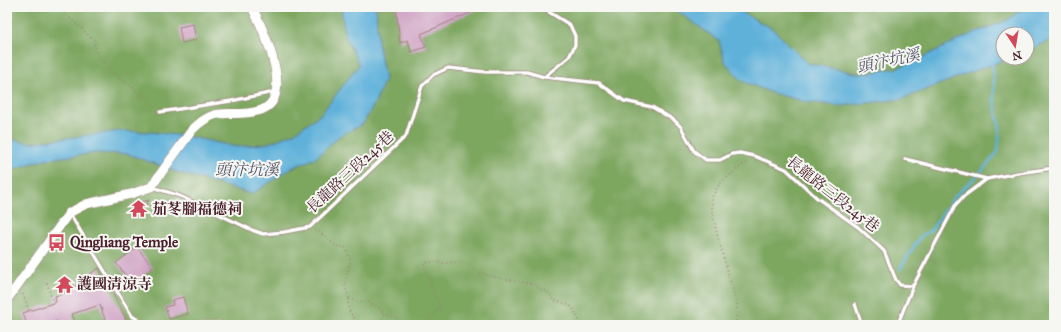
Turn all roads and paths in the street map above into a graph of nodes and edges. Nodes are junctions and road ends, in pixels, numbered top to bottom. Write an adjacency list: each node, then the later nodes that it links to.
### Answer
1 (58, 7): 6 (path)
2 (252, 7): 5 (main road)
3 (549, 12): 4 (lane)
4 (544, 77): 7 (lane, 長龍路三段245巷); 13 (lane, 長龍路三段245巷)
5 (277, 91): 6 (lane); 11 (main road)
6 (160, 112)
7 (754, 156): 15 (lane, 長龍路三段245巷); 27 (path)
8 (905, 159): 10 (lane)
9 (1054, 168): 10 (lane)
10 (987, 179): 15 (lane)
11 (151, 187): 12 (main road); 13 (lane, 長龍路三段245巷)
12 (69, 213): 18 (main road); 22 (lane)
13 (310, 227): 17 (path)
14 (47, 283): 19 (path)
15 (913, 286): 29 (lane)
16 (22, 292): 21 (path)
17 (349, 298): 23 (path); 24 (path)
18 (7, 300)
19 (53, 303)
20 (855, 304): 28 (lane)
21 (29, 311)
22 (146, 325)
23 (360, 325)
24 (401, 325)
25 (428, 325): 26 (path)
26 (581, 325)
27 (736, 325)
28 (862, 325)
29 (895, 325)

